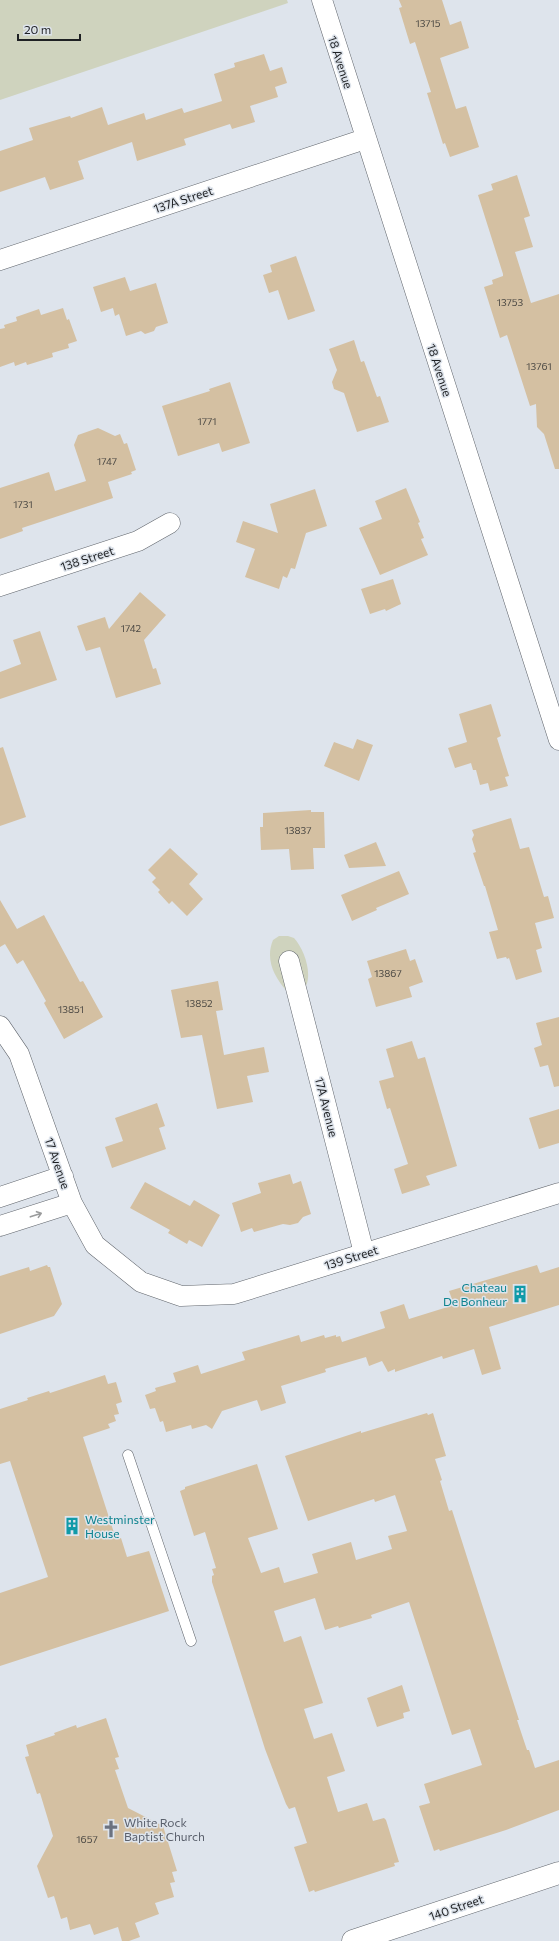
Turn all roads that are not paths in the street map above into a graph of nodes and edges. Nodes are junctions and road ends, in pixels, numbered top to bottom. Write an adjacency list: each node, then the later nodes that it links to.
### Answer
1 (322, 0): 2 (street, 18 Avenue)
2 (366, 139): 3 (street, 137A Street); 6 (street, 18 Avenue)
3 (0, 260)
4 (170, 523): 5 (street, 138 Street)
5 (0, 586)
6 (559, 740)
7 (289, 961): 14 (street, 17A Avenue)
8 (0, 1026): 9 (street, 17 Avenue)
9 (63, 1176): 11 (street); 12 (street, 17 Avenue)
10 (559, 1193): 14 (street, 139 Street)
11 (0, 1197)
12 (72, 1203): 13 (street, one-way to 12); 15 (street, 17 Avenue)
13 (0, 1226)
14 (364, 1253): 15 (street, 139 Street)
15 (141, 1282)
16 (128, 1455): 17 (lane)
17 (191, 1641)
18 (559, 1873): 19 (main road, 140 Street)
19 (353, 1941)

